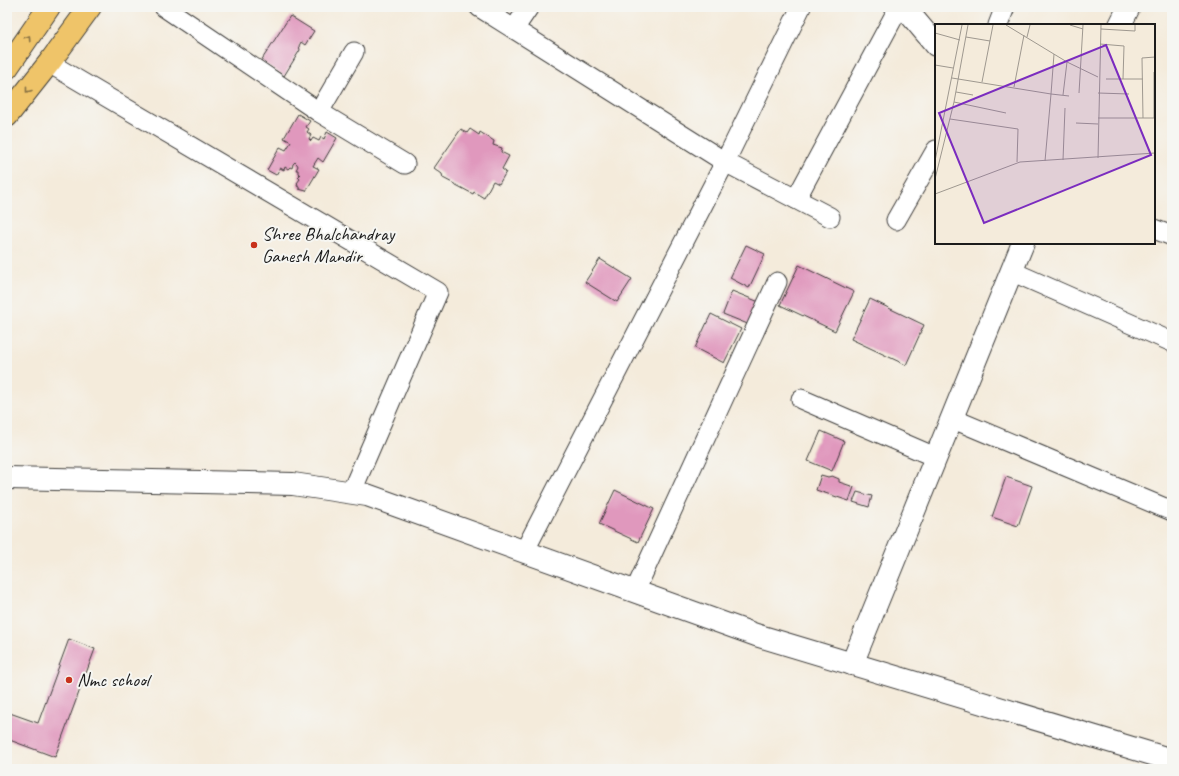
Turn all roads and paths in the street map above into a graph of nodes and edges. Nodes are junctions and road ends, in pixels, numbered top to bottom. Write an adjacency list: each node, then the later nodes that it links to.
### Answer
1 (49, 7): 17 (main road, one-way to 1)
2 (90, 7): 16 (main road)
3 (164, 7): 18 (street)
4 (479, 7): 13 (street)
5 (528, 7): 13 (street)
6 (801, 7): 21 (street)
7 (899, 7): 23 (street)
8 (904, 7): 14 (street)
9 (1005, 7): 11 (street)
10 (1128, 7): 12 (street)
11 (998, 24)
12 (1120, 24)
13 (514, 29): 21 (street)
14 (935, 44)
15 (354, 52): 18 (street)
16 (49, 63): 19 (main road, one-way to 19); 36 (street)
17 (7, 68)
18 (319, 112): 22 (street)
19 (7, 116)
20 (935, 152): 25 (street)
21 (725, 162): 23 (street); 38 (street)
22 (405, 164)
23 (796, 199): 24 (street)
24 (830, 217)
25 (896, 220)
26 (1155, 229): 27 (street)
27 (1172, 236)
28 (1023, 244): 29 (street)
29 (1011, 271): 31 (street); 33 (street)
30 (777, 282): 39 (street)
31 (1172, 342)
32 (801, 399): 34 (street)
33 (951, 418): 34 (street); 37 (street)
34 (935, 457): 40 (street)
35 (7, 478): 36 (street)
36 (351, 493): 38 (street)
37 (1172, 511)
38 (524, 552): 39 (street)
39 (635, 591): 40 (street)
40 (852, 664): 41 (street)
41 (1172, 760)

